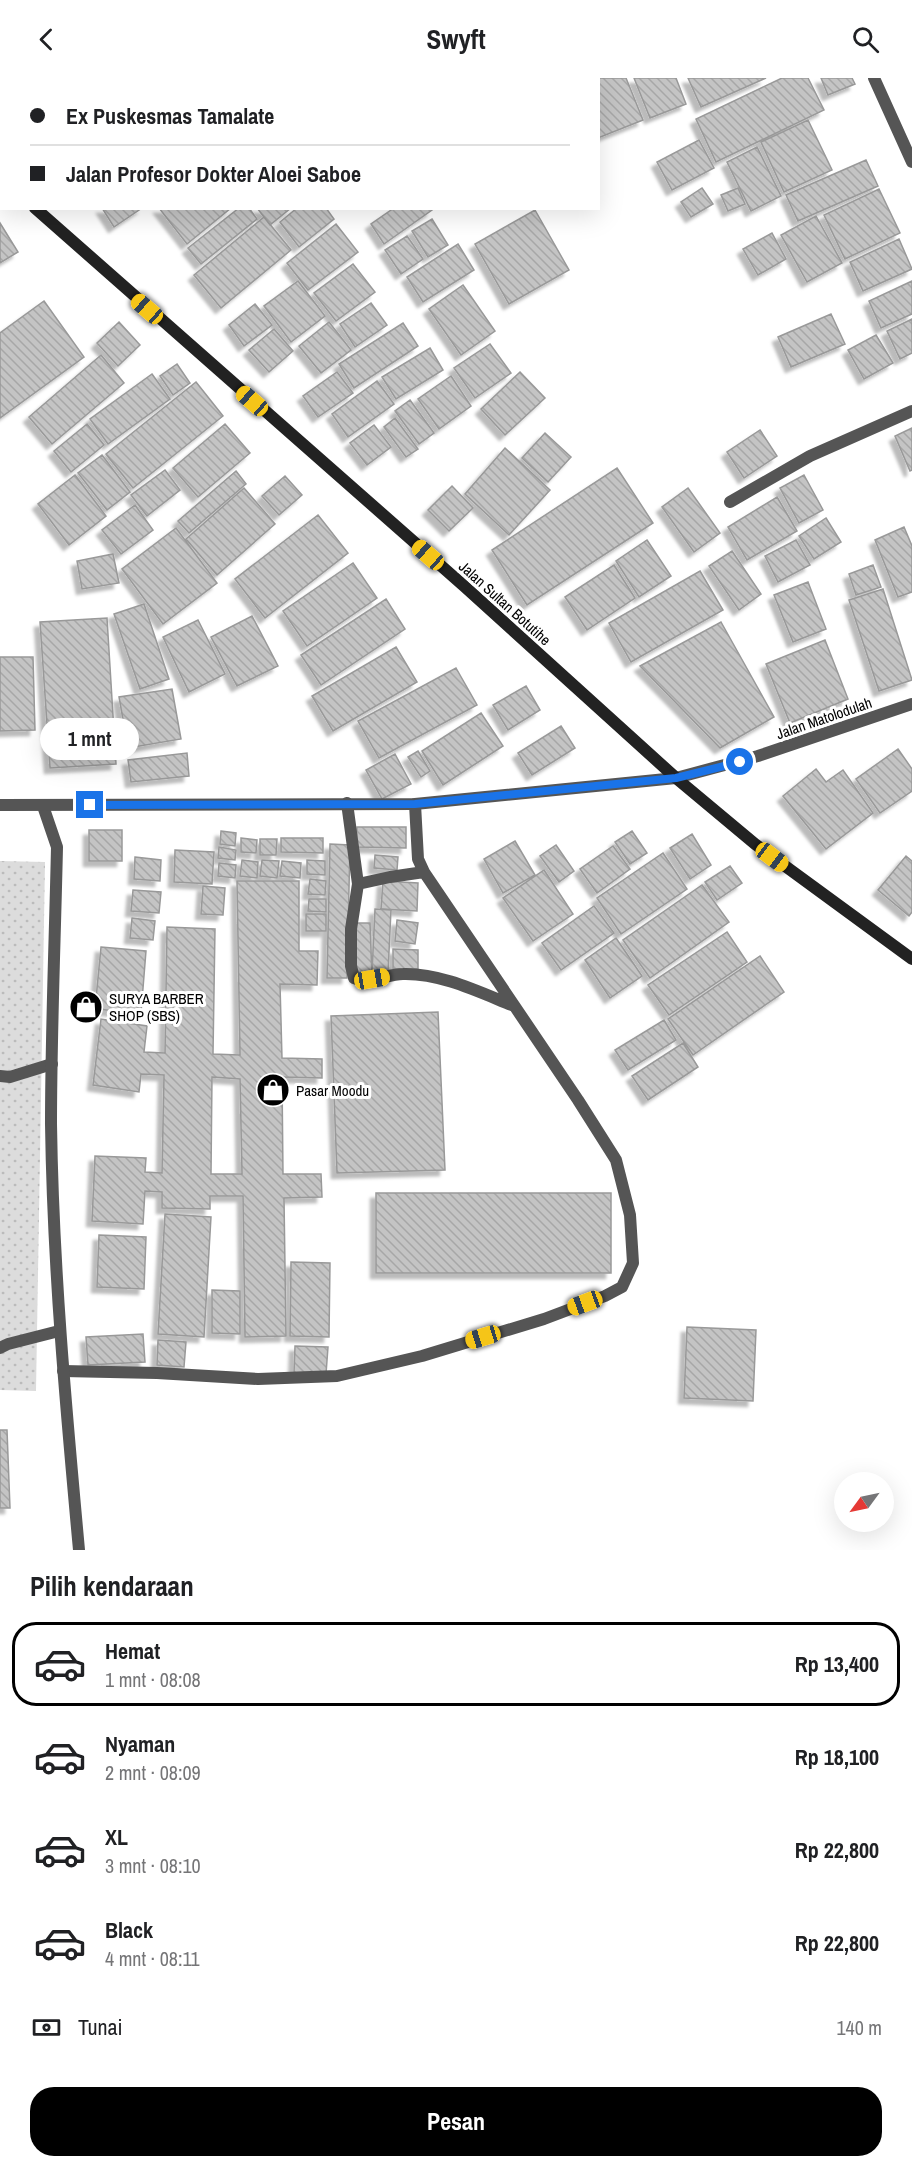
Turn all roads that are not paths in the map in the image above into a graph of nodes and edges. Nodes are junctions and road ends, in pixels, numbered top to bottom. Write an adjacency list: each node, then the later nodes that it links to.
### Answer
1 (874, 78): 2 (street)
2 (912, 162)
3 (37, 210): 7 (main road, Jalan Sultan Botutihe)
4 (912, 411): 5 (street)
5 (730, 502)
6 (912, 704): 7 (street, Jalan Matolodulah)
7 (676, 778): 9 (street, Jalan Matolodulah); 14 (main road, Jalan Sultan Botutihe)
8 (347, 803): 9 (street, Jalan Matolodulah); 11 (street, Jalan Matolodulah); 13 (street)
9 (415, 804): 12 (street)
10 (0, 805): 11 (street, Jalan Matolodulah)
11 (43, 806): 16 (street)
12 (424, 872): 13 (street); 15 (street)
13 (358, 885): 15 (street)
14 (912, 959)
15 (514, 1006): 20 (street)
16 (52, 1064): 17 (street); 18 (street)
17 (0, 1076)
18 (59, 1331): 19 (street); 20 (street)
19 (0, 1348)
20 (63, 1371): 21 (street)
21 (79, 1550)

